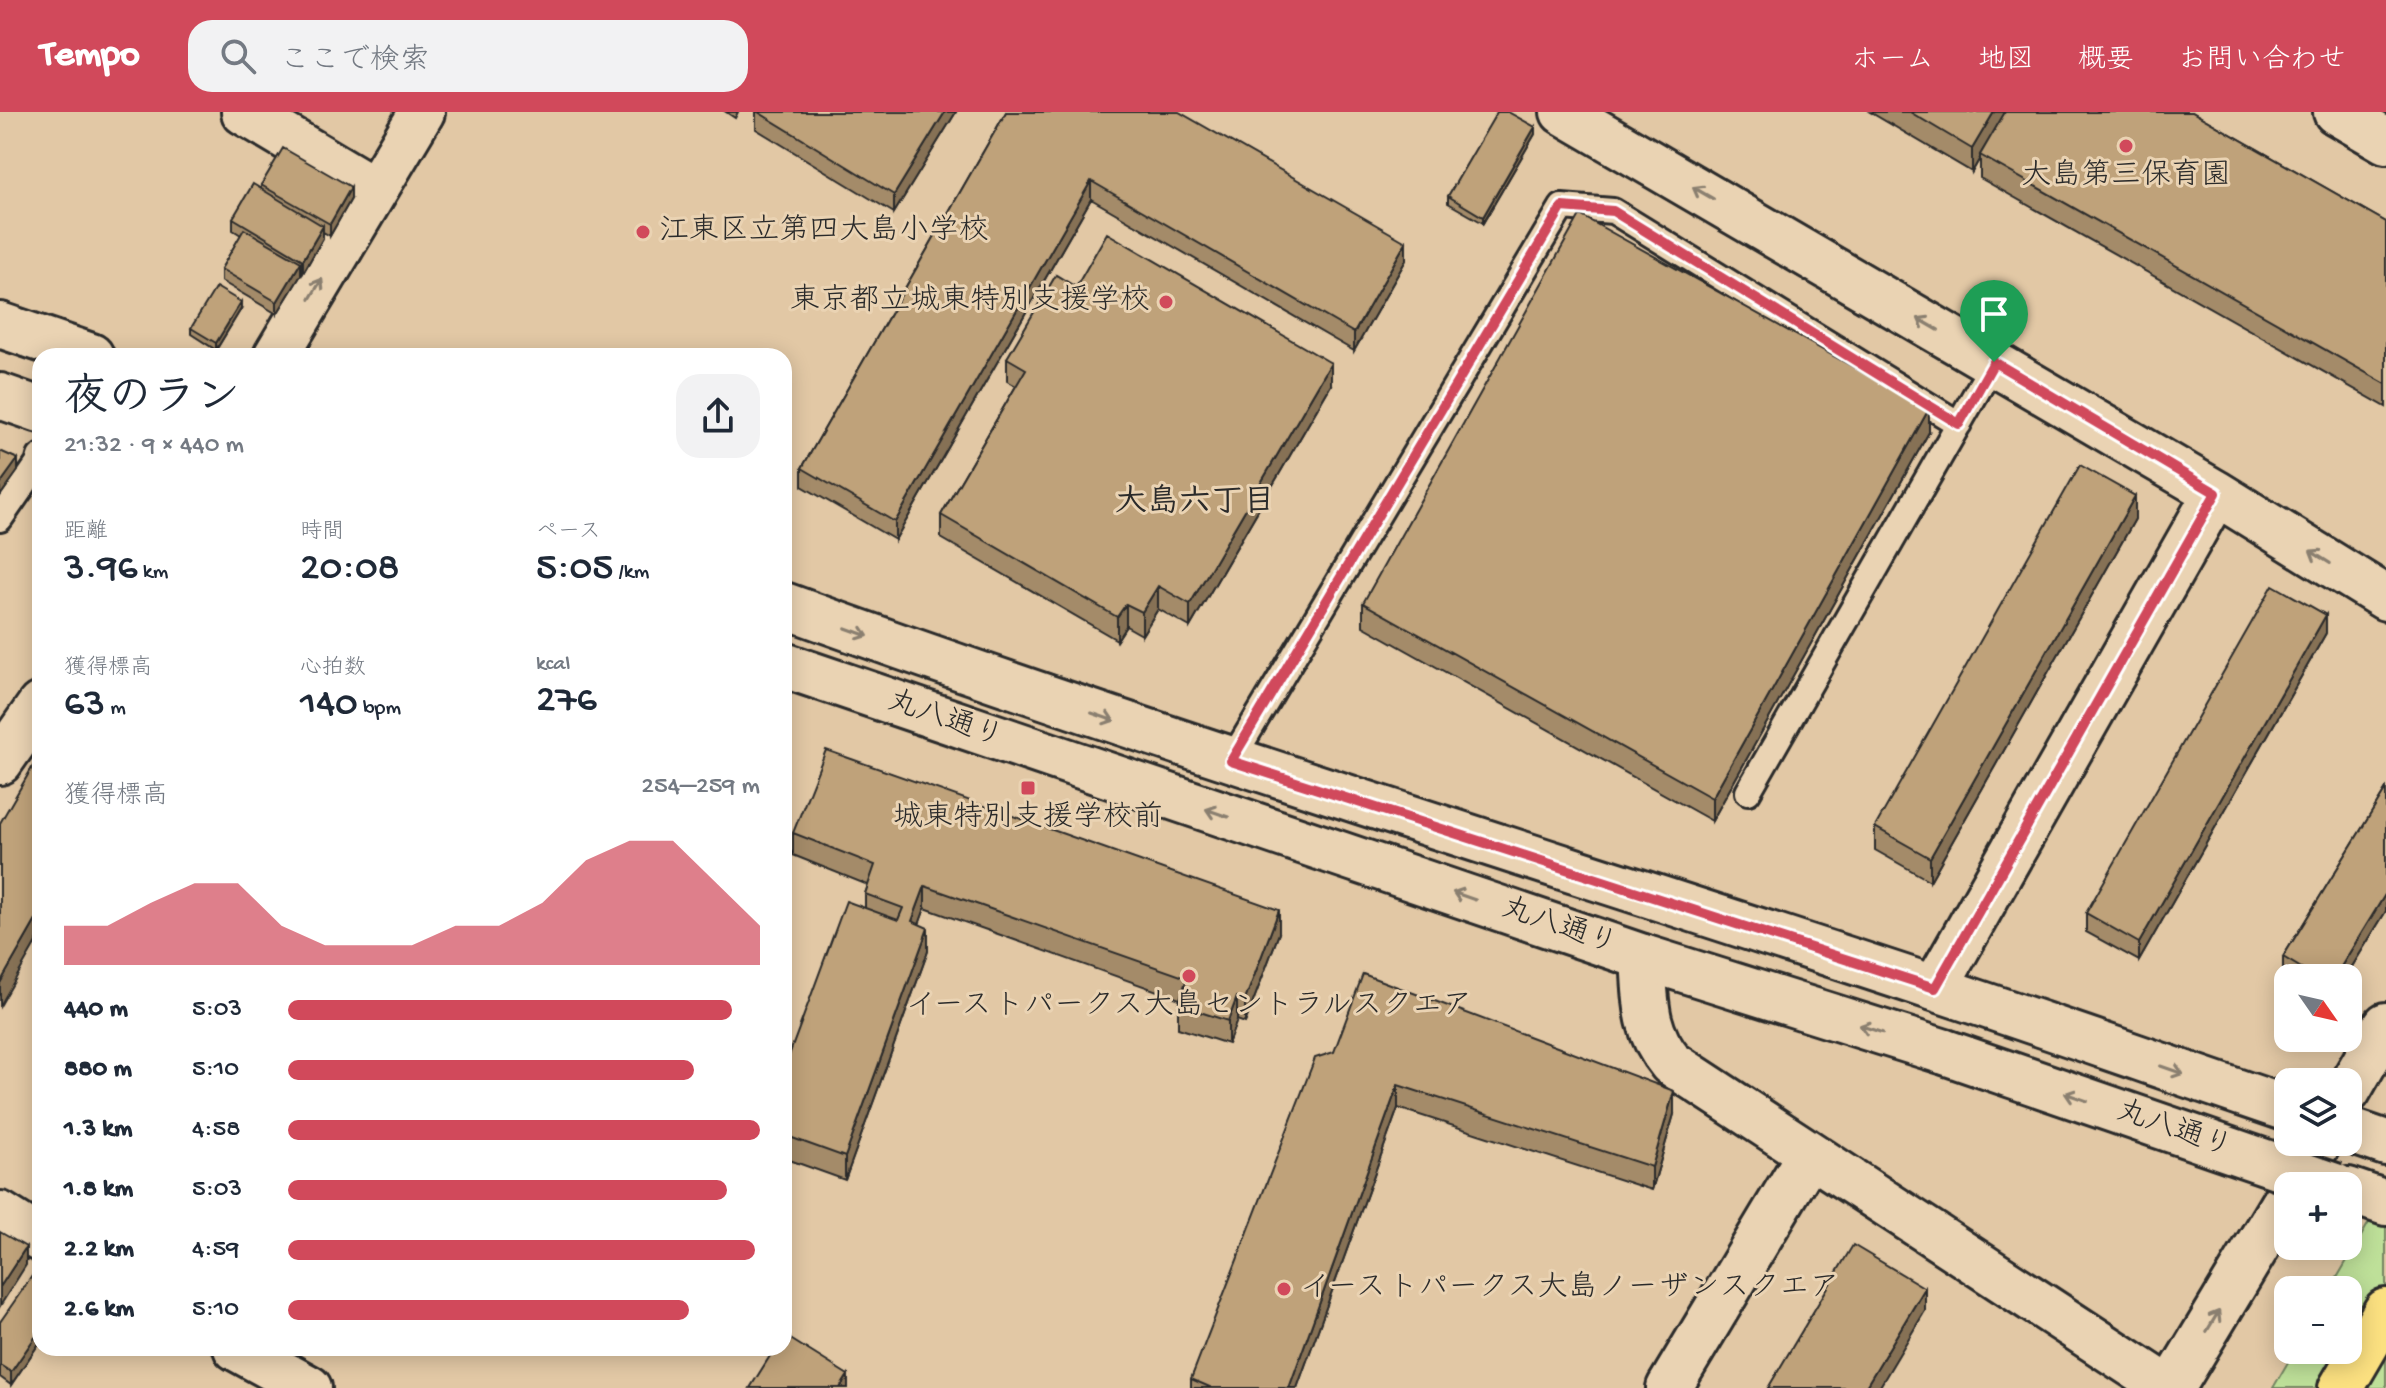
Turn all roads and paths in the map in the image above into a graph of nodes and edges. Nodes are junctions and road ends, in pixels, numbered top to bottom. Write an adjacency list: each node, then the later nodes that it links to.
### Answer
1 (244, 112): 6 (street)
2 (422, 112): 6 (street)
3 (1563, 112): 10 (street, one-way to 3)
4 (2336, 112): 5 (street)
5 (2386, 141)
6 (375, 190): 9 (street, one-way to 6)
7 (0, 325): 8 (street)
8 (68, 348)
9 (281, 348)
10 (1994, 362): 13 (lane); 15 (street)
11 (0, 396): 12 (street)
12 (32, 407)
13 (1959, 424): 22 (lane); 23 (lane)
14 (32, 473): 16 (lane)
15 (2216, 493): 17 (street, one-way to 15); 25 (street)
16 (0, 519)
17 (2386, 598)
18 (792, 608): 22 (street, 丸八通り, one-way to 22)
19 (792, 668): 24 (street, 丸八通り, one-way to 19)
20 (32, 714): 21 (street)
21 (5, 745)
22 (1231, 761): 25 (street, 丸八通り)
23 (1748, 792)
24 (1643, 957): 31 (street); 32 (street, 丸八通り, one-way to 24, bridge)
25 (1950, 993): 28 (street, 丸八通り, one-way to 28)
26 (2386, 1025): 27 (street)
27 (2361, 1068)
28 (2274, 1104)
29 (2362, 1135): 30 (street)
30 (2386, 1143)
31 (1809, 1155): 41 (street); 42 (street)
32 (2294, 1172)
33 (2362, 1195): 34 (street)
34 (2386, 1203)
35 (0, 1214): 37 (street)
36 (2274, 1218): 42 (street, one-way to 36)
37 (32, 1234)
38 (2386, 1311): 43 (highway)
39 (251, 1356): 40 (street)
40 (309, 1388)
41 (1669, 1388)
42 (2170, 1388)
43 (2341, 1388)

